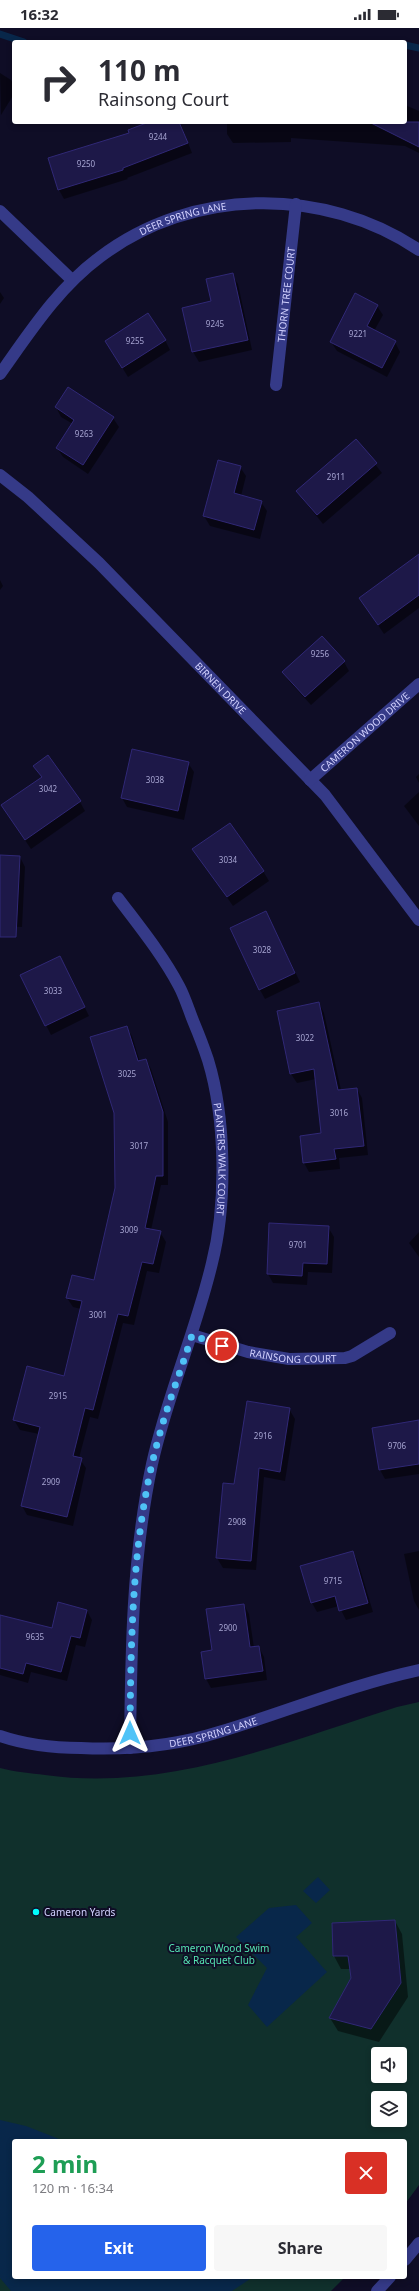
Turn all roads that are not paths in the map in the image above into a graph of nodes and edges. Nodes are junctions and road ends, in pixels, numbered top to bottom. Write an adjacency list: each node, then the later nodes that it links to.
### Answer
1 (296, 204): 3 (street, DEER SPRING LANE); 4 (street, DEER SPRING LANE); 6 (street, THORN TREE COURT)
2 (0, 211): 4 (street)
3 (419, 250)
4 (72, 280): 5 (street, DEER SPRING LANE)
5 (0, 374)
6 (276, 385)
7 (0, 475): 9 (street, BIRNEN DRIVE)
8 (419, 684): 9 (street, CAMERON WOOD DRIVE)
9 (310, 780): 11 (street, BIRNEN DRIVE)
10 (118, 898): 13 (street, PLANTERS WALK COURT)
11 (419, 920)
12 (390, 1333): 13 (street, RAINSONG COURT)
13 (192, 1335): 16 (street, PLANTERS WALK COURT)
14 (419, 1670): 16 (street, DEER SPRING LANE)
15 (0, 1736): 16 (street, DEER SPRING LANE)
16 (130, 1748)
17 (419, 2243): 18 (street)
18 (407, 2258)
19 (388, 2279): 20 (street)
20 (377, 2291)

